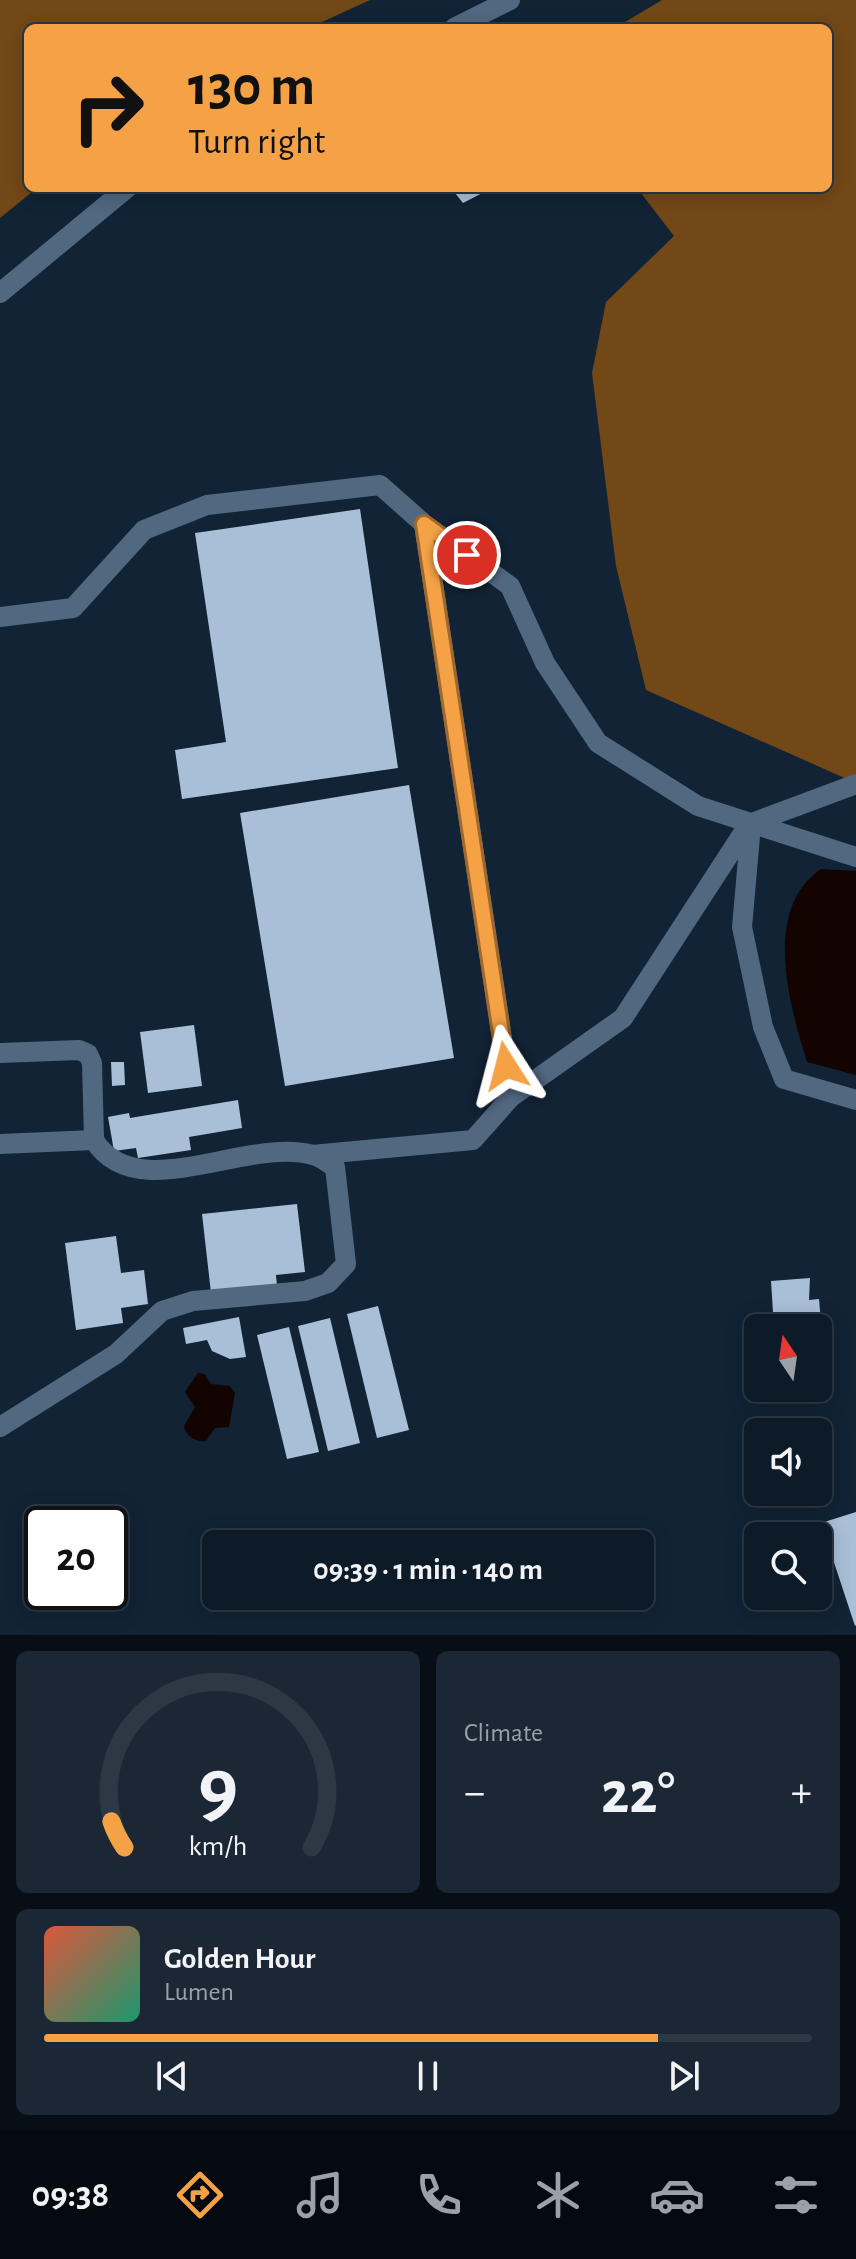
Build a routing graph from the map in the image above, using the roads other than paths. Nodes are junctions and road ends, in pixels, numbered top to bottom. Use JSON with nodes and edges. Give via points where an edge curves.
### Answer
{"nodes":[{"id":1,"x":510,"y":0,"type":"edge"},
{"id":2,"x":462,"y":24,"type":"edge"},
{"id":3,"x":122,"y":192,"type":"edge"},
{"id":4,"x":0,"y":293,"type":"edge"},
{"id":5,"x":424,"y":524,"type":"junction"},
{"id":6,"x":0,"y":617,"type":"edge"},
{"id":7,"x":856,"y":784,"type":"edge"},
{"id":8,"x":750,"y":824,"type":"junction"},
{"id":9,"x":856,"y":857,"type":"edge"},
{"id":10,"x":0,"y":1053,"type":"edge"},
{"id":11,"x":511,"y":1097,"type":"junction"},
{"id":12,"x":856,"y":1100,"type":"edge"},
{"id":13,"x":94,"y":1140,"type":"junction"},
{"id":14,"x":0,"y":1144,"type":"edge"},
{"id":15,"x":312,"y":1155,"type":"junction"},
{"id":16,"x":0,"y":1427,"type":"edge"}],
"edges":[{"from":1,"to":2,"type":"street"},
{"from":3,"to":4,"type":"street"},
{"from":5,"to":6,"type":"street","via":[[380,485],[207,505],[144,530],[73,608]]},
{"from":5,"to":8,"type":"street","via":[[510,586],[545,663],[598,743],[698,806]]},
{"from":5,"to":11,"type":"street"},
{"from":7,"to":8,"type":"street"},
{"from":8,"to":9,"type":"street"},
{"from":8,"to":11,"type":"street","via":[[623,1018]]},
{"from":8,"to":12,"type":"street","via":[[742,927],[763,1027],[784,1079]]},
{"from":10,"to":13,"type":"street","via":[[88,1054]]},
{"from":11,"to":15,"type":"street","via":[[473,1140]]},
{"from":13,"to":14,"type":"street"},
{"from":13,"to":15,"type":"street","via":[[104,1156],[142,1172],[268,1154]]},
{"from":15,"to":16,"type":"street","via":[[335,1167],[346,1264],[328,1283],[305,1291],[193,1301],[162,1311],[116,1354]]}]}
